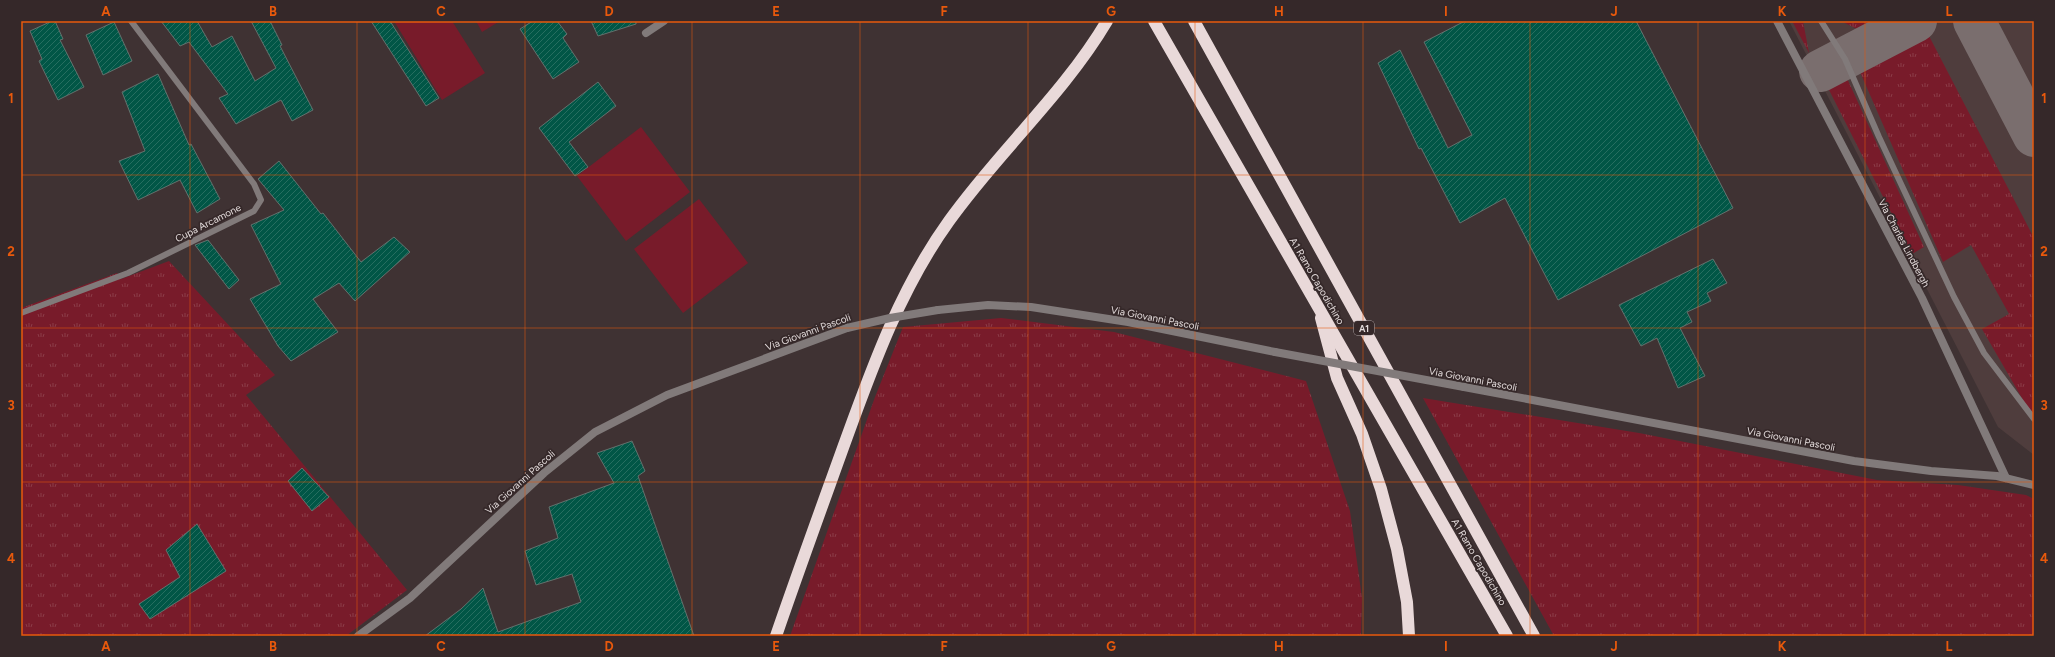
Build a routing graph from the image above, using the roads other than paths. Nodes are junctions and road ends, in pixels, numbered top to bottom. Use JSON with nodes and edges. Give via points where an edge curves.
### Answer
{"nodes":[{"id":1,"x":131,"y":21,"type":"edge"},
{"id":2,"x":664,"y":21,"type":"edge"},
{"id":3,"x":1107,"y":21,"type":"edge"},
{"id":4,"x":1194,"y":21,"type":"edge"},
{"id":5,"x":1777,"y":21,"type":"edge"},
{"id":6,"x":1821,"y":21,"type":"edge"},
{"id":7,"x":1156,"y":24,"type":"edge"},
{"id":8,"x":646,"y":33,"type":"dead end"},
{"id":9,"x":1317,"y":304,"type":"junction"},
{"id":10,"x":21,"y":312,"type":"edge"},
{"id":11,"x":2034,"y":419,"type":"edge"},
{"id":12,"x":2006,"y":478,"type":"junction"},
{"id":13,"x":2034,"y":485,"type":"edge"},
{"id":14,"x":368,"y":633,"type":"edge"},
{"id":15,"x":358,"y":636,"type":"edge"},
{"id":16,"x":776,"y":636,"type":"edge"},
{"id":17,"x":1410,"y":636,"type":"edge"},
{"id":18,"x":1507,"y":636,"type":"edge"},
{"id":19,"x":1534,"y":636,"type":"edge"}],
"edges":[{"from":1,"to":10,"type":"lane","name":"Cupa Arcamone","via":[[254,184],[261,200],[254,211],[166,256],[128,273]]},
{"from":2,"to":8,"type":"street"},
{"from":3,"to":16,"type":"highway","via":[[1091,48],[1054,95],[949,221],[915,276],[872,369]]},
{"from":4,"to":19,"type":"highway","name":"A1 Ramo Capodichino","number":"A1"},
{"from":5,"to":12,"type":"street","name":"Via Charles Lindbergh","via":[[1922,298]]},
{"from":6,"to":11,"type":"lane","via":[[1845,59],[1954,297],[1984,353]]},
{"from":7,"to":9,"type":"highway","name":"A1 Ramo Capodichino"},
{"from":9,"to":17,"type":"highway","via":[[1337,378],[1362,434],[1381,489],[1397,549],[1407,602]]},
{"from":9,"to":18,"type":"highway","name":"A1 Ramo Capodichino"},
{"from":12,"to":13,"type":"street","name":"Via Giovanni Pascoli"},
{"from":12,"to":14,"type":"street","name":"Via Giovanni Pascoli","bridge":true,"via":[[1854,461],[1128,322],[1031,307],[988,305],[938,310],[847,328],[667,395],[595,432],[544,473],[410,598]]},
{"from":14,"to":15,"type":"street","name":"Via Giovanni Pascoli"}]}
